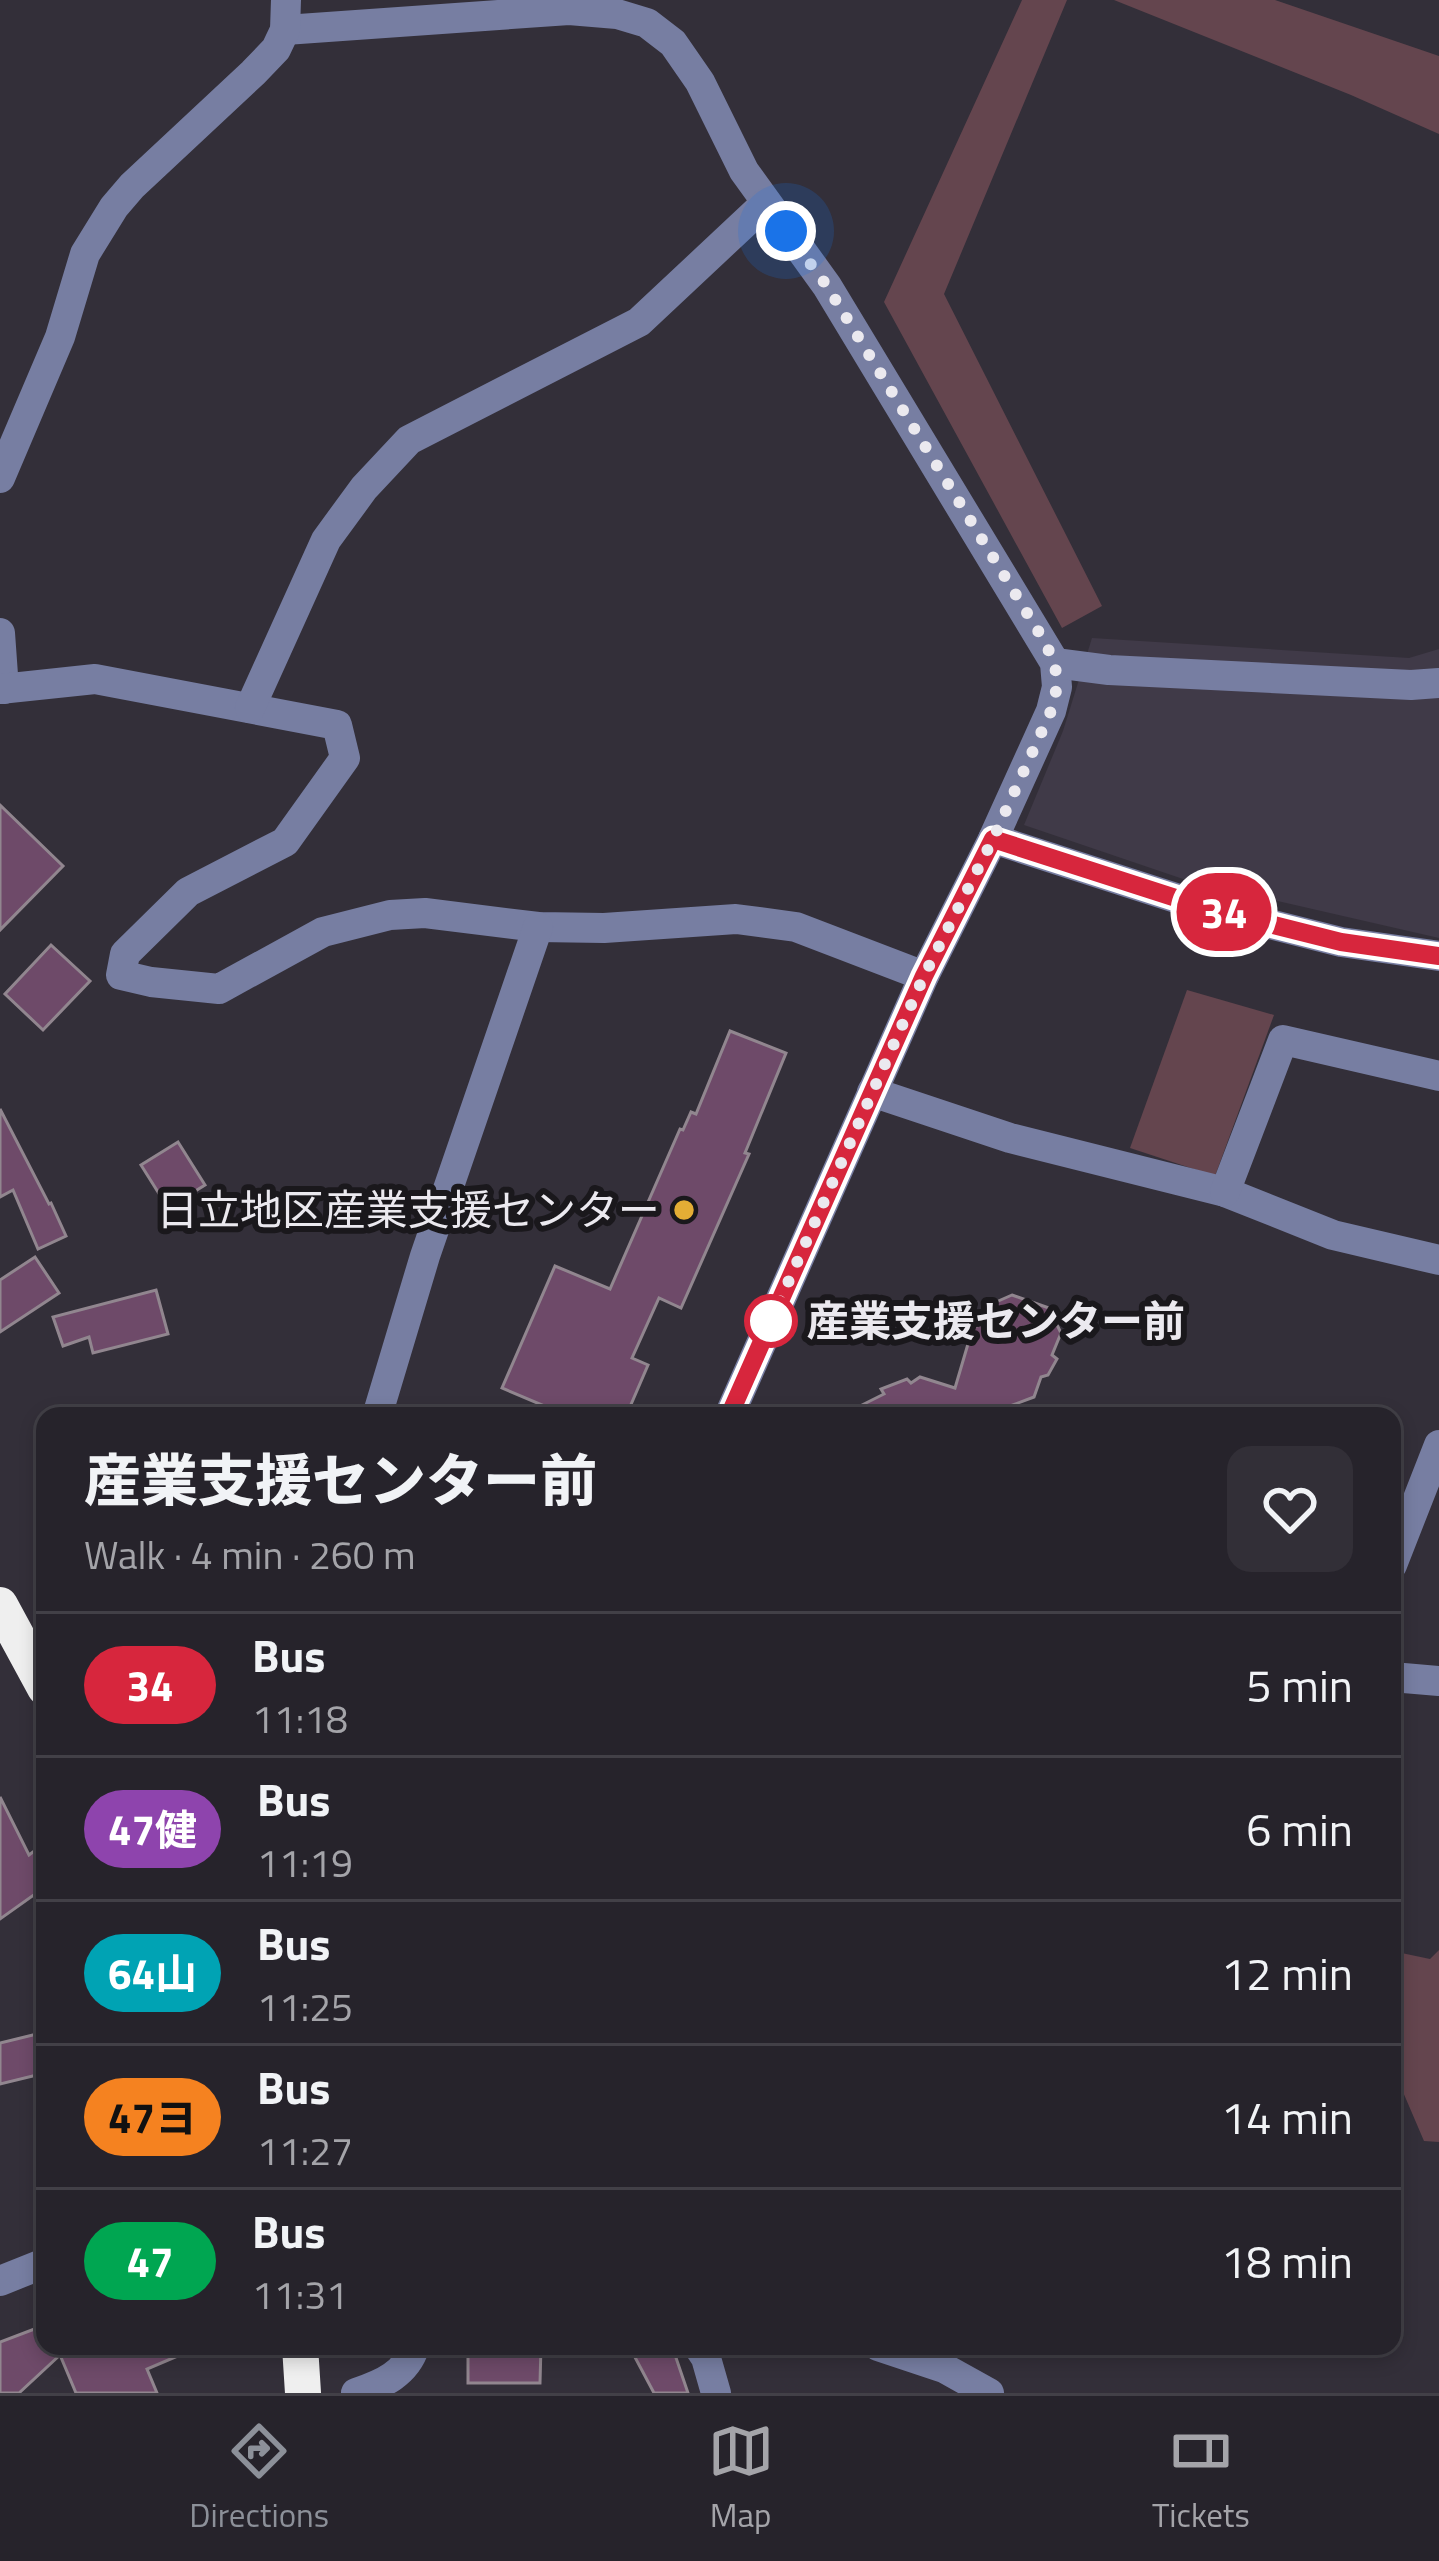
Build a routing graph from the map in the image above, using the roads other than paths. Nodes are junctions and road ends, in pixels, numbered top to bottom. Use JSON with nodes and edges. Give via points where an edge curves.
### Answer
{"nodes":[{"id":1,"x":285,"y":15,"type":"edge"},
{"id":2,"x":766,"y":203,"type":"junction"},
{"id":3,"x":0,"y":478,"type":"edge"},
{"id":4,"x":0,"y":633,"type":"edge"},
{"id":5,"x":1049,"y":651,"type":"junction"},
{"id":6,"x":1439,"y":682,"type":"edge"},
{"id":7,"x":2,"y":689,"type":"edge"},
{"id":8,"x":250,"y":709,"type":"junction"},
{"id":9,"x":993,"y":839,"type":"junction"},
{"id":10,"x":538,"y":927,"type":"junction"},
{"id":11,"x":1439,"y":956,"type":"edge"},
{"id":12,"x":924,"y":976,"type":"junction"},
{"id":13,"x":1439,"y":1076,"type":"edge"},
{"id":14,"x":872,"y":1092,"type":"junction"},
{"id":15,"x":1225,"y":1192,"type":"junction"},
{"id":16,"x":1439,"y":1260,"type":"edge"},
{"id":17,"x":380,"y":1407,"type":"edge"},
{"id":18,"x":733,"y":1407,"type":"edge"},
{"id":19,"x":1439,"y":1444,"type":"edge"},
{"id":20,"x":1401,"y":1542,"type":"edge"},
{"id":21,"x":0,"y":1605,"type":"edge"},
{"id":22,"x":36,"y":1671,"type":"edge"},
{"id":23,"x":1401,"y":1678,"type":"edge"},
{"id":24,"x":1439,"y":1681,"type":"edge"},
{"id":25,"x":36,"y":2267,"type":"edge"},
{"id":26,"x":0,"y":2281,"type":"edge"},
{"id":27,"x":301,"y":2355,"type":"edge"},
{"id":28,"x":412,"y":2355,"type":"edge"},
{"id":29,"x":704,"y":2355,"type":"edge"},
{"id":30,"x":905,"y":2355,"type":"edge"},
{"id":31,"x":303,"y":2393,"type":"edge"},
{"id":32,"x":356,"y":2393,"type":"edge"},
{"id":33,"x":716,"y":2393,"type":"edge"},
{"id":34,"x":989,"y":2393,"type":"edge"}],
"edges":[{"from":1,"to":2,"type":"street","via":[[569,10],[647,23],[700,82]]},
{"from":1,"to":3,"type":"street","via":[[276,49],[254,74],[114,206],[85,254],[60,337]]},
{"from":2,"to":5,"type":"street","via":[[827,286]]},
{"from":2,"to":8,"type":"street","via":[[639,322],[409,440],[326,540]]},
{"from":4,"to":7,"type":"street"},
{"from":5,"to":6,"type":"street","via":[[1109,670]]},
{"from":5,"to":9,"type":"street","via":[[1057,687],[1051,711]]},
{"from":7,"to":8,"type":"street","via":[[95,679]]},
{"from":8,"to":10,"type":"street","via":[[337,725],[345,758],[285,842],[188,892],[125,954],[121,975],[219,989],[322,932],[390,915]]},
{"from":9,"to":11,"type":"street","via":[[1210,909]]},
{"from":9,"to":12,"type":"street"},
{"from":10,"to":12,"type":"street","via":[[736,919],[796,927]]},
{"from":10,"to":17,"type":"street"},
{"from":12,"to":14,"type":"street"},
{"from":13,"to":15,"type":"street","via":[[1283,1040]]},
{"from":14,"to":15,"type":"street","via":[[1010,1138]]},
{"from":14,"to":18,"type":"street"},
{"from":15,"to":16,"type":"street","via":[[1333,1234]]},
{"from":19,"to":20,"type":"street"},
{"from":21,"to":22,"type":"highway"},
{"from":23,"to":24,"type":"street"},
{"from":25,"to":26,"type":"street"},
{"from":27,"to":31,"type":"highway"},
{"from":28,"to":32,"type":"street","via":[[396,2375]]},
{"from":29,"to":33,"type":"street"},
{"from":30,"to":34,"type":"street"}]}
